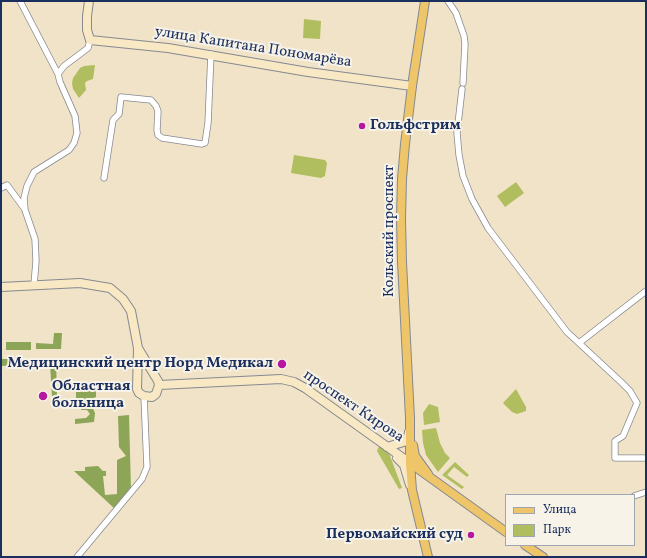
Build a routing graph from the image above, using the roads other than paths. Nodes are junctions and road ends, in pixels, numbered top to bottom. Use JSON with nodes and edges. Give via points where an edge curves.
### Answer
{"nodes":[{"id":1,"x":20,"y":1,"type":"edge"},
{"id":2,"x":89,"y":1,"type":"edge"},
{"id":3,"x":425,"y":1,"type":"edge"},
{"id":4,"x":448,"y":1,"type":"edge"},
{"id":5,"x":90,"y":40,"type":"junction"},
{"id":6,"x":211,"y":54,"type":"junction"},
{"id":7,"x":58,"y":70,"type":"junction"},
{"id":8,"x":412,"y":86,"type":"junction"},
{"id":9,"x":104,"y":178,"type":"dead end"},
{"id":10,"x":1,"y":188,"type":"edge"},
{"id":11,"x":25,"y":210,"type":"junction"},
{"id":12,"x":34,"y":285,"type":"junction"},
{"id":13,"x":1,"y":288,"type":"edge"},
{"id":14,"x":646,"y":291,"type":"edge"},
{"id":15,"x":579,"y":343,"type":"junction"},
{"id":16,"x":138,"y":348,"type":"junction"},
{"id":17,"x":155,"y":377,"type":"junction"},
{"id":18,"x":137,"y":385,"type":"junction"},
{"id":19,"x":160,"y":385,"type":"junction"},
{"id":20,"x":144,"y":396,"type":"junction"},
{"id":21,"x":410,"y":428,"type":"junction"},
{"id":22,"x":388,"y":447,"type":"junction"},
{"id":23,"x":646,"y":458,"type":"edge"},
{"id":24,"x":410,"y":463,"type":"junction"},
{"id":25,"x":431,"y":480,"type":"junction"},
{"id":26,"x":412,"y":490,"type":"junction"},
{"id":27,"x":646,"y":492,"type":"edge"},
{"id":28,"x":635,"y":496,"type":"edge"},
{"id":29,"x":505,"y":531,"type":"edge"},
{"id":30,"x":526,"y":546,"type":"edge"},
{"id":31,"x":77,"y":557,"type":"edge"},
{"id":32,"x":428,"y":557,"type":"edge"},
{"id":33,"x":543,"y":557,"type":"edge"}],
"edges":[{"from":1,"to":7,"type":"street"},
{"from":2,"to":5,"type":"street","via":[[87,30]]},
{"from":3,"to":8,"type":"main road","name":"Кольский проспект"},
{"from":4,"to":15,"type":"street","via":[[456,13],[465,44],[457,132],[463,176],[488,228],[567,332]]},
{"from":5,"to":6,"type":"street","name":"улица Капитана Пономарёва"},
{"from":5,"to":7,"type":"street","via":[[88,48]]},
{"from":6,"to":8,"type":"street","name":"улица Капитана Пономарёва","via":[[308,72]]},
{"from":6,"to":9,"type":"street","via":[[205,143],[162,138],[157,130],[158,111],[150,100],[121,97],[119,114],[113,120]]},
{"from":7,"to":11,"type":"street","via":[[60,82],[75,116],[76,139],[69,150],[34,172],[25,192]]},
{"from":8,"to":21,"type":"main road","name":"Кольский проспект","via":[[404,144],[401,212]]},
{"from":10,"to":11,"type":"street","via":[[7,185]]},
{"from":11,"to":12,"type":"street","via":[[35,239]]},
{"from":12,"to":13,"type":"street"},
{"from":12,"to":16,"type":"street","via":[[80,283],[110,288],[123,299],[131,311]]},
{"from":14,"to":15,"type":"street"},
{"from":15,"to":23,"type":"street","via":[[621,382],[637,403],[623,436],[615,441],[616,458]]},
{"from":16,"to":17,"type":"street"},
{"from":16,"to":18,"type":"street"},
{"from":17,"to":18,"type":"street","via":[[142,376]]},
{"from":17,"to":19,"type":"street"},
{"from":18,"to":20,"type":"street","via":[[139,393]]},
{"from":19,"to":20,"type":"street","via":[[152,397]]},
{"from":19,"to":22,"type":"street","name":"проспект Кирова","via":[[288,380],[305,388]]},
{"from":20,"to":31,"type":"street","via":[[147,467],[142,479]]},
{"from":21,"to":22,"type":"street","via":[[407,441]]},
{"from":21,"to":24,"type":"main road","name":"Кольский проспект"},
{"from":21,"to":25,"type":"main road","via":[[415,456]]},
{"from":22,"to":24,"type":"street","name":"проспект Кирова"},
{"from":22,"to":26,"type":"street","via":[[404,465]]},
{"from":24,"to":25,"type":"main road","name":"проспект Кирова"},
{"from":24,"to":26,"type":"main road","name":"Кольский проспект"},
{"from":25,"to":29,"type":"main road","name":"проспект Кирова"},
{"from":26,"to":32,"type":"main road","name":"Кольский проспект"},
{"from":27,"to":28,"type":"street"},
{"from":30,"to":33,"type":"main road"}]}
